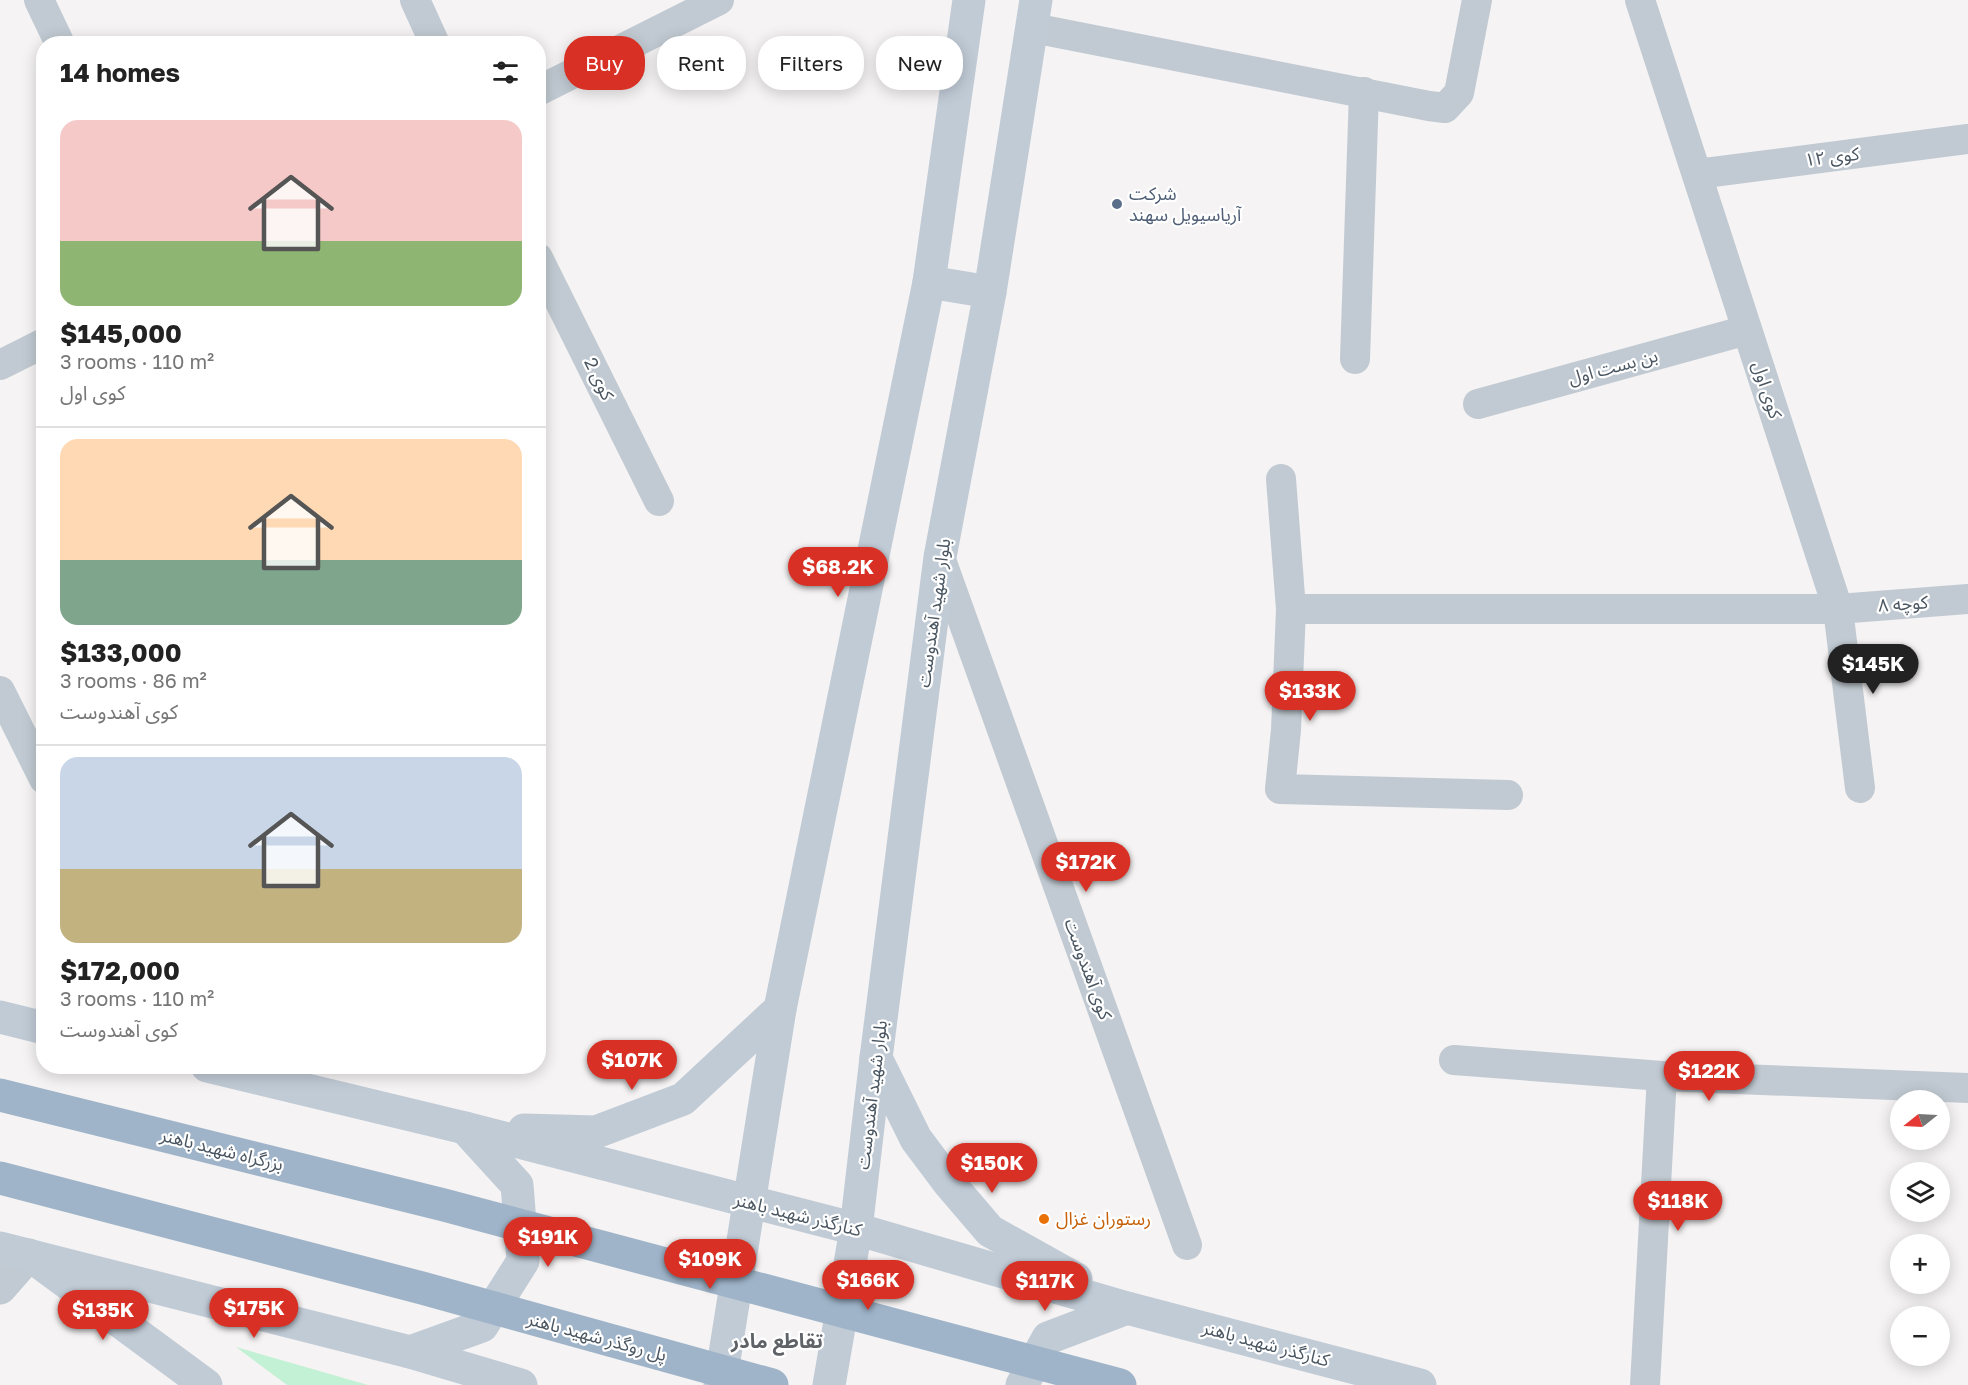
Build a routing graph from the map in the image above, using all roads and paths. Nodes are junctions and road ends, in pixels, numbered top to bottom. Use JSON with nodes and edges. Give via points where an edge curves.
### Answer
{"nodes":[{"id":1,"x":39,"y":0,"type":"edge"},
{"id":2,"x":415,"y":0,"type":"edge"},
{"id":3,"x":719,"y":0,"type":"edge"},
{"id":4,"x":969,"y":0,"type":"edge"},
{"id":5,"x":1477,"y":0,"type":"edge"},
{"id":6,"x":1640,"y":0,"type":"edge"},
{"id":7,"x":1034,"y":14,"type":"edge"},
{"id":8,"x":56,"y":36,"type":"edge"},
{"id":9,"x":431,"y":36,"type":"edge"},
{"id":10,"x":546,"y":87,"type":"edge"},
{"id":11,"x":1364,"y":92,"type":"junction"},
{"id":12,"x":1968,"y":139,"type":"edge"},
{"id":13,"x":1697,"y":174,"type":"junction"},
{"id":14,"x":546,"y":274,"type":"edge"},
{"id":15,"x":929,"y":282,"type":"junction"},
{"id":16,"x":990,"y":292,"type":"junction"},
{"id":17,"x":1747,"y":330,"type":"junction"},
{"id":18,"x":36,"y":347,"type":"edge"},
{"id":19,"x":1355,"y":359,"type":"dead end"},
{"id":20,"x":0,"y":365,"type":"edge"},
{"id":21,"x":1478,"y":404,"type":"dead end"},
{"id":22,"x":1281,"y":479,"type":"dead end"},
{"id":23,"x":659,"y":501,"type":"dead end"},
{"id":24,"x":940,"y":557,"type":"junction"},
{"id":25,"x":1968,"y":599,"type":"edge"},
{"id":26,"x":1291,"y":609,"type":"junction"},
{"id":27,"x":1838,"y":609,"type":"junction"},
{"id":28,"x":0,"y":691,"type":"edge"},
{"id":29,"x":36,"y":763,"type":"edge"},
{"id":30,"x":1860,"y":788,"type":"dead end"},
{"id":31,"x":1508,"y":795,"type":"dead end"},
{"id":32,"x":780,"y":1009,"type":"junction"},
{"id":33,"x":0,"y":1017,"type":"edge"},
{"id":34,"x":36,"y":1026,"type":"edge"},
{"id":35,"x":876,"y":1058,"type":"junction"},
{"id":36,"x":1454,"y":1060,"type":"dead end"},
{"id":37,"x":240,"y":1074,"type":"edge"},
{"id":38,"x":1662,"y":1076,"type":"junction"},
{"id":39,"x":1968,"y":1088,"type":"edge"},
{"id":40,"x":0,"y":1095,"type":"edge"},
{"id":41,"x":465,"y":1128,"type":"junction"},
{"id":42,"x":0,"y":1178,"type":"edge"},
{"id":43,"x":750,"y":1203,"type":"junction"},
{"id":44,"x":856,"y":1229,"type":"junction"},
{"id":45,"x":1187,"y":1245,"type":"dead end"},
{"id":46,"x":14,"y":1252,"type":"edge"},
{"id":47,"x":0,"y":1288,"type":"edge"},
{"id":48,"x":1127,"y":1308,"type":"junction"},
{"id":49,"x":410,"y":1352,"type":"junction"},
{"id":50,"x":207,"y":1385,"type":"edge"},
{"id":51,"x":521,"y":1385,"type":"edge"},
{"id":52,"x":720,"y":1385,"type":"edge"},
{"id":53,"x":772,"y":1385,"type":"edge"},
{"id":54,"x":829,"y":1385,"type":"edge"},
{"id":55,"x":1022,"y":1385,"type":"edge"},
{"id":56,"x":1120,"y":1385,"type":"edge"},
{"id":57,"x":1420,"y":1385,"type":"edge"},
{"id":58,"x":1645,"y":1385,"type":"edge"}],
"edges":[{"from":1,"to":8,"type":"street"},
{"from":2,"to":9,"type":"street"},
{"from":3,"to":10,"type":"street"},
{"from":4,"to":15,"type":"main road"},
{"from":5,"to":11,"type":"street","via":[[1459,93],[1445,108]]},
{"from":6,"to":13,"type":"street","name":"کوی اول"},
{"from":7,"to":11,"type":"street"},
{"from":7,"to":16,"type":"main road","name":"بلوار شهید آهندوست"},
{"from":11,"to":19,"type":"street"},
{"from":12,"to":13,"type":"street","name":"کوی ۱۲"},
{"from":13,"to":17,"type":"street","name":"کوی اول"},
{"from":14,"to":23,"type":"street","name":"کوی 2"},
{"from":15,"to":16,"type":"main road"},
{"from":15,"to":32,"type":"main road"},
{"from":16,"to":24,"type":"main road","name":"بلوار شهید آهندوست"},
{"from":17,"to":21,"type":"street","name":"بن بست اول"},
{"from":17,"to":27,"type":"street","name":"کوی اول"},
{"from":18,"to":20,"type":"street"},
{"from":22,"to":26,"type":"street"},
{"from":24,"to":35,"type":"main road","name":"بلوار شهید آهندوست"},
{"from":24,"to":45,"type":"street","name":"کوی آهندوست"},
{"from":25,"to":27,"type":"street","name":"کوچه ۸"},
{"from":26,"to":27,"type":"street","name":"کوچه ۸"},
{"from":26,"to":31,"type":"street","via":[[1280,789]]},
{"from":27,"to":30,"type":"street","name":"کوی اول"},
{"from":28,"to":29,"type":"street"},
{"from":32,"to":41,"type":"main road","via":[[683,1099],[596,1132]]},
{"from":32,"to":43,"type":"main road"},
{"from":33,"to":34,"type":"main road"},
{"from":35,"to":44,"type":"main road","name":"بلوار شهید آهندوست"},
{"from":35,"to":48,"type":"main road","via":[[916,1139],[990,1231]]},
{"from":36,"to":38,"type":"street"},
{"from":37,"to":41,"type":"main road","name":"کنارگذر شهید باهنر"},
{"from":38,"to":39,"type":"street"},
{"from":38,"to":58,"type":"street"},
{"from":40,"to":56,"type":"highway","name":"بزرگراه شهید باهنر","via":[[444,1205]]},
{"from":41,"to":43,"type":"main road","name":"کنارگذر شهید باهنر"},
{"from":41,"to":49,"type":"main road","via":[[517,1185],[523,1261],[482,1326]]},
{"from":42,"to":53,"type":"highway","name":"پل روگذر شهید باهنر","via":[[422,1288]]},
{"from":43,"to":44,"type":"main road","name":"کنارگذر شهید باهنر"},
{"from":43,"to":52,"type":"main road"},
{"from":44,"to":48,"type":"main road","name":"کنارگذر شهید باهنر"},
{"from":44,"to":54,"type":"main road","name":"بلوار شهید آهندوست"},
{"from":46,"to":47,"type":"street"},
{"from":46,"to":49,"type":"main road"},
{"from":46,"to":50,"type":"main road"},
{"from":48,"to":55,"type":"main road","via":[[1048,1338]]},
{"from":48,"to":57,"type":"main road","name":"کنارگذر شهید باهنر"},
{"from":49,"to":51,"type":"main road"}]}
